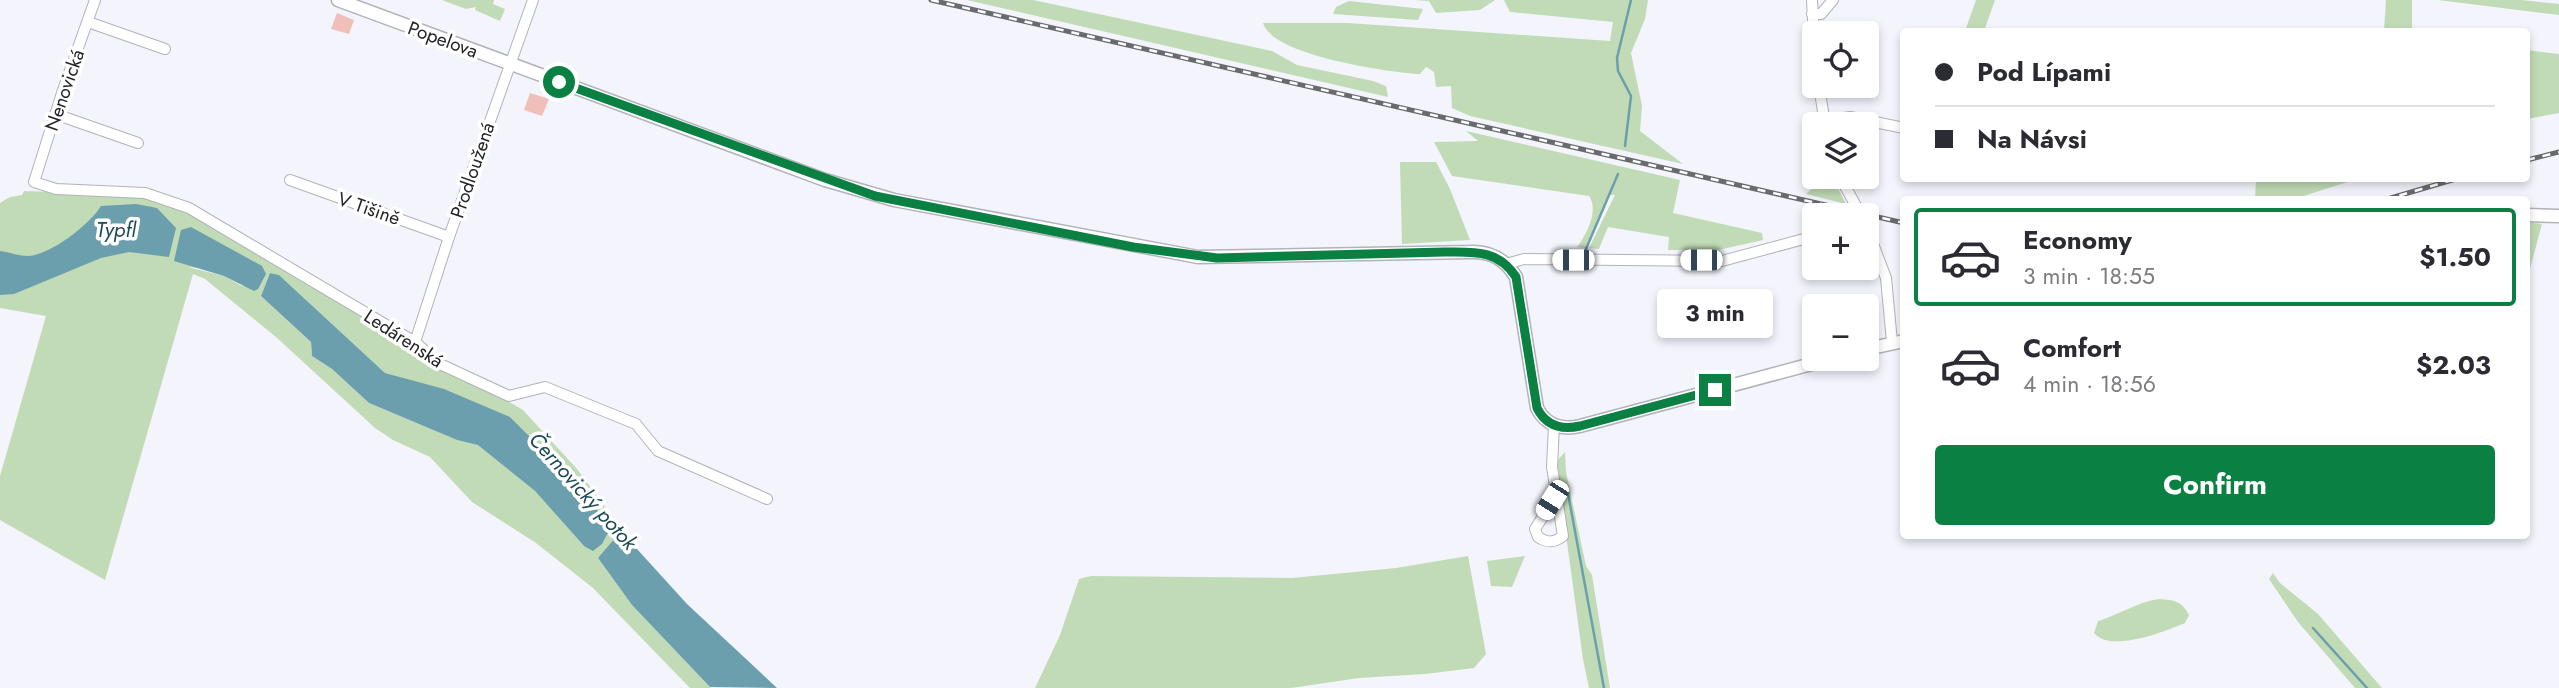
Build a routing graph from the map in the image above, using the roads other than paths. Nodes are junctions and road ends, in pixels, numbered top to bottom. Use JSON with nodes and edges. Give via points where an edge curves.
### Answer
{"nodes":[{"id":1,"x":95,"y":0,"type":"edge"},
{"id":2,"x":338,"y":0,"type":"edge"},
{"id":3,"x":533,"y":0,"type":"edge"},
{"id":4,"x":1812,"y":0,"type":"edge"},
{"id":5,"x":1833,"y":0,"type":"edge"},
{"id":6,"x":1812,"y":14,"type":"junction"},
{"id":7,"x":1812,"y":21,"type":"edge"},
{"id":8,"x":88,"y":22,"type":"junction"},
{"id":9,"x":165,"y":49,"type":"dead end"},
{"id":10,"x":509,"y":63,"type":"junction"},
{"id":11,"x":55,"y":114,"type":"junction"},
{"id":12,"x":1879,"y":123,"type":"edge"},
{"id":13,"x":1900,"y":127,"type":"edge"},
{"id":14,"x":138,"y":143,"type":"dead end"},
{"id":15,"x":290,"y":180,"type":"dead end"},
{"id":16,"x":34,"y":181,"type":"joint"},
{"id":17,"x":2530,"y":215,"type":"edge"},
{"id":18,"x":2559,"y":216,"type":"edge"},
{"id":19,"x":449,"y":237,"type":"junction"},
{"id":20,"x":1802,"y":239,"type":"edge"},
{"id":21,"x":1879,"y":260,"type":"edge"},
{"id":22,"x":1506,"y":264,"type":"junction"},
{"id":23,"x":415,"y":342,"type":"junction"},
{"id":24,"x":1898,"y":342,"type":"edge"},
{"id":25,"x":1879,"y":346,"type":"edge"},
{"id":26,"x":1802,"y":367,"type":"edge"},
{"id":27,"x":1554,"y":425,"type":"junction"},
{"id":28,"x":1556,"y":496,"type":"dead end"},
{"id":29,"x":767,"y":499,"type":"dead end"}],
"edges":[{"from":1,"to":8,"type":"street","name":"Nenovická"},
{"from":2,"to":10,"type":"street","name":"Popelova"},
{"from":3,"to":10,"type":"street","name":"Prodloužená"},
{"from":4,"to":6,"type":"street"},
{"from":5,"to":6,"type":"street","via":[[1821,14]]},
{"from":6,"to":7,"type":"street"},
{"from":8,"to":9,"type":"street"},
{"from":8,"to":11,"type":"street","name":"Nenovická"},
{"from":10,"to":19,"type":"street","name":"Prodloužená"},
{"from":10,"to":22,"type":"street","name":"Popelova","via":[[825,180],[894,200],[1198,257],[1479,251]]},
{"from":11,"to":14,"type":"street"},
{"from":11,"to":16,"type":"street","name":"Nenovická"},
{"from":12,"to":13,"type":"street"},
{"from":15,"to":19,"type":"street","name":"V Tišině"},
{"from":16,"to":23,"type":"street","name":"Ledárenská","via":[[56,189],[145,193],[189,208]]},
{"from":17,"to":18,"type":"street"},
{"from":19,"to":23,"type":"street","name":"Prodloužená"},
{"from":20,"to":22,"type":"street","via":[[1722,261],[1524,259]]},
{"from":21,"to":24,"type":"street"},
{"from":22,"to":27,"type":"street","via":[[1519,286],[1537,408]]},
{"from":23,"to":29,"type":"street","name":"Ledárenská","via":[[440,364],[509,396],[545,387],[636,424],[658,451]]},
{"from":24,"to":25,"type":"street"},
{"from":26,"to":27,"type":"street","via":[[1580,426]]},
{"from":27,"to":28,"type":"street","via":[[1551,446]]}]}
